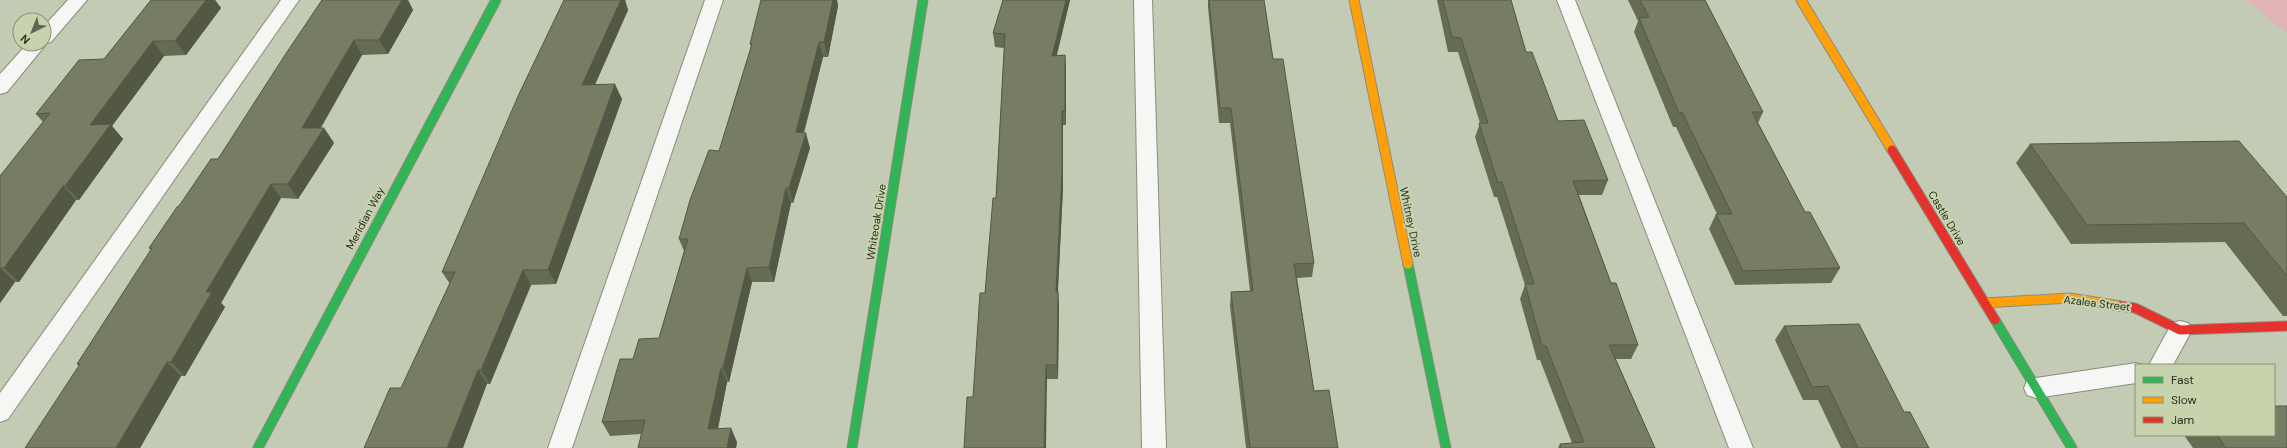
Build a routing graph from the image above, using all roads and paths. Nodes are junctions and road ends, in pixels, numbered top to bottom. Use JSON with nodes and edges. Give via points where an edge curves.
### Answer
{"nodes":[{"id":1,"x":78,"y":0,"type":"edge"},
{"id":2,"x":290,"y":0,"type":"edge"},
{"id":3,"x":496,"y":0,"type":"edge"},
{"id":4,"x":714,"y":0,"type":"edge"},
{"id":5,"x":923,"y":0,"type":"edge"},
{"id":6,"x":1143,"y":0,"type":"edge"},
{"id":7,"x":1354,"y":0,"type":"edge"},
{"id":8,"x":1566,"y":0,"type":"edge"},
{"id":9,"x":1801,"y":0,"type":"edge"},
{"id":10,"x":52,"y":29,"type":"edge"},
{"id":11,"x":31,"y":52,"type":"edge"},
{"id":12,"x":0,"y":87,"type":"edge"},
{"id":13,"x":1984,"y":303,"type":"junction"},
{"id":14,"x":2287,"y":326,"type":"edge"},
{"id":15,"x":2180,"y":330,"type":"junction"},
{"id":16,"x":2162,"y":364,"type":"edge"},
{"id":17,"x":2135,"y":373,"type":"edge"},
{"id":18,"x":2036,"y":388,"type":"junction"},
{"id":19,"x":0,"y":412,"type":"edge"},
{"id":20,"x":258,"y":448,"type":"edge"},
{"id":21,"x":560,"y":448,"type":"edge"},
{"id":22,"x":852,"y":448,"type":"edge"},
{"id":23,"x":1154,"y":448,"type":"edge"},
{"id":24,"x":1446,"y":448,"type":"edge"},
{"id":25,"x":1741,"y":448,"type":"edge"},
{"id":26,"x":2072,"y":448,"type":"edge"}],
"edges":[{"from":1,"to":10,"type":"street"},
{"from":2,"to":19,"type":"lane"},
{"from":3,"to":20,"type":"street","name":"Meridian Way"},
{"from":4,"to":21,"type":"lane"},
{"from":5,"to":22,"type":"street","name":"Whiteoak Drive"},
{"from":6,"to":23,"type":"lane"},
{"from":7,"to":24,"type":"street","name":"Whitney Drive"},
{"from":8,"to":25,"type":"lane"},
{"from":9,"to":13,"type":"street","name":"Castle Drive"},
{"from":11,"to":12,"type":"street"},
{"from":13,"to":15,"type":"street","name":"Azalea Street","via":[[2070,298],[2135,308]]},
{"from":13,"to":18,"type":"street","name":"Castle Drive"},
{"from":14,"to":15,"type":"street","name":"Azalea Street"},
{"from":15,"to":16,"type":"street"},
{"from":17,"to":18,"type":"street"},
{"from":18,"to":26,"type":"street","name":"Castle Drive"}]}
